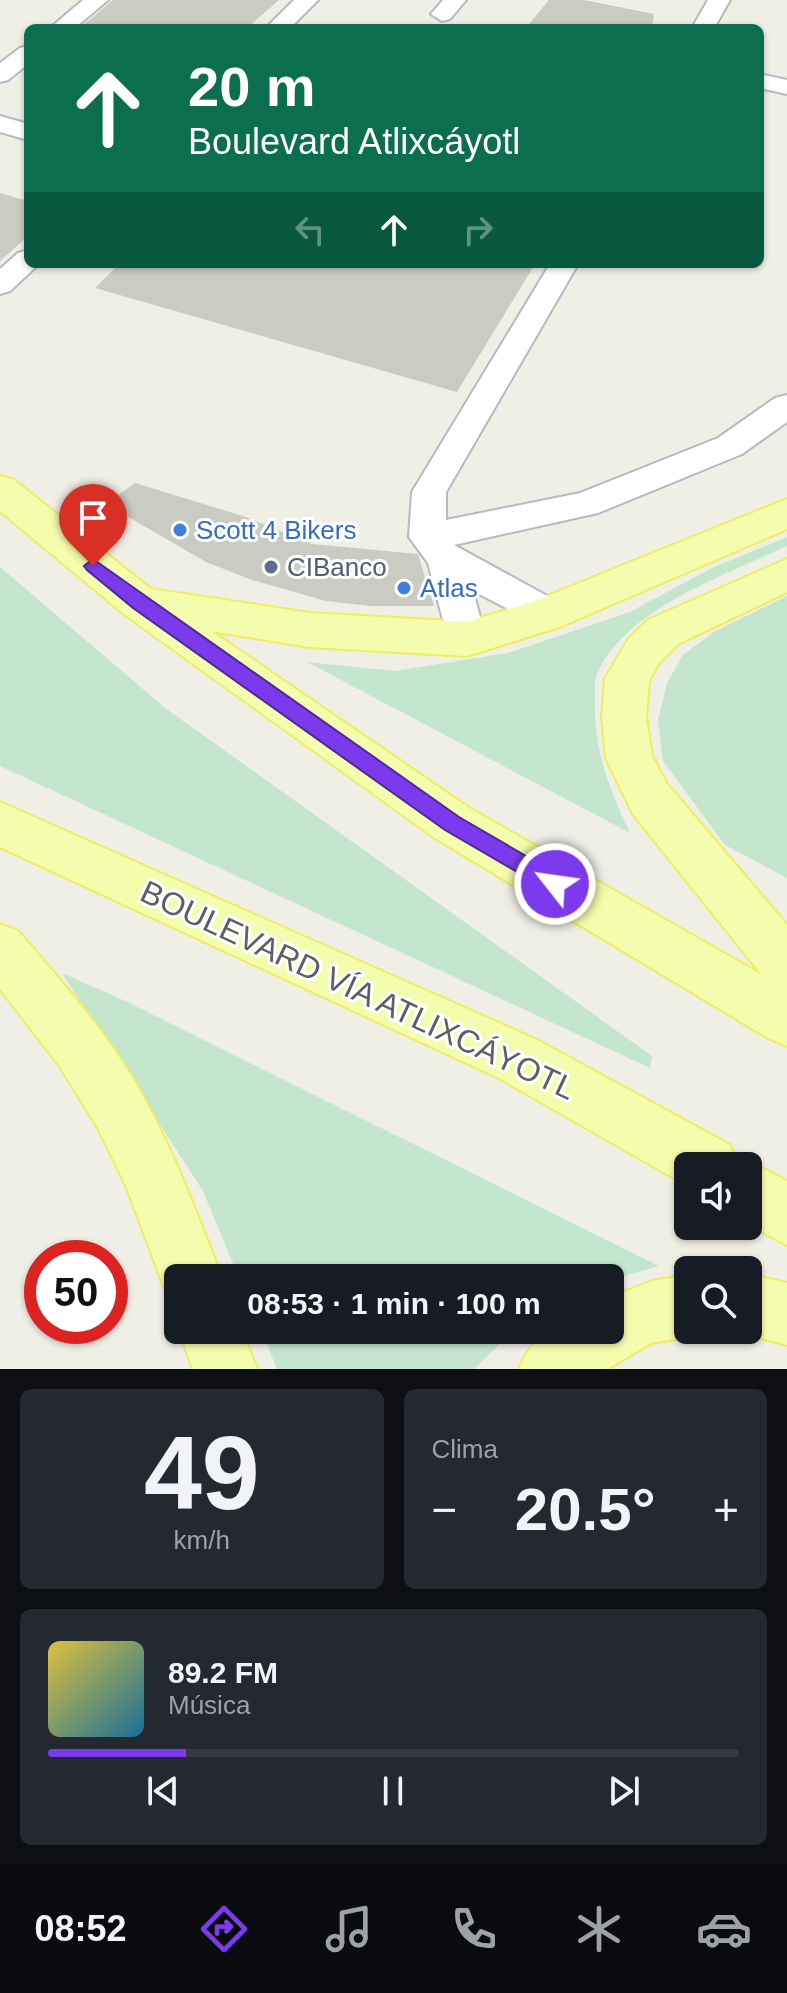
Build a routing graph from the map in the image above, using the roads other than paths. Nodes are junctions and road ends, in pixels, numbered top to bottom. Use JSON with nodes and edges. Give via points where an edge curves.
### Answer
{"nodes":[{"id":1,"x":97,"y":0,"type":"edge"},
{"id":2,"x":307,"y":0,"type":"edge"},
{"id":3,"x":719,"y":0,"type":"edge"},
{"id":4,"x":66,"y":24,"type":"edge"},
{"id":5,"x":281,"y":24,"type":"edge"},
{"id":6,"x":705,"y":24,"type":"edge"},
{"id":7,"x":24,"y":56,"type":"edge"},
{"id":8,"x":0,"y":75,"type":"edge"},
{"id":9,"x":764,"y":82,"type":"edge"},
{"id":10,"x":787,"y":87,"type":"edge"},
{"id":11,"x":0,"y":124,"type":"edge"},
{"id":12,"x":24,"y":131,"type":"edge"},
{"id":13,"x":24,"y":263,"type":"edge"},
{"id":14,"x":562,"y":268,"type":"edge"},
{"id":15,"x":0,"y":285,"type":"edge"},
{"id":16,"x":787,"y":406,"type":"edge"},
{"id":17,"x":0,"y":490,"type":"edge"},
{"id":18,"x":787,"y":513,"type":"edge"},
{"id":19,"x":436,"y":548,"type":"junction"},
{"id":20,"x":787,"y":574,"type":"edge"},
{"id":21,"x":139,"y":603,"type":"junction"},
{"id":22,"x":547,"y":614,"type":"junction"},
{"id":23,"x":467,"y":639,"type":"junction"},
{"id":24,"x":0,"y":824,"type":"edge"},
{"id":25,"x":0,"y":949,"type":"edge"},
{"id":26,"x":787,"y":965,"type":"edge"},
{"id":27,"x":787,"y":1019,"type":"edge"},
{"id":28,"x":687,"y":1152,"type":"edge"},
{"id":29,"x":762,"y":1199,"type":"edge"},
{"id":30,"x":787,"y":1215,"type":"edge"},
{"id":31,"x":186,"y":1264,"type":"edge"},
{"id":32,"x":674,"y":1306,"type":"edge"},
{"id":33,"x":762,"y":1308,"type":"edge"},
{"id":34,"x":787,"y":1314,"type":"edge"},
{"id":35,"x":215,"y":1344,"type":"edge"},
{"id":36,"x":225,"y":1369,"type":"edge"},
{"id":37,"x":551,"y":1369,"type":"edge"}],
"edges":[{"from":1,"to":4,"type":"lane"},
{"from":2,"to":5,"type":"lane"},
{"from":3,"to":6,"type":"lane"},
{"from":7,"to":8,"type":"lane"},
{"from":9,"to":10,"type":"lane"},
{"from":11,"to":12,"type":"lane"},
{"from":13,"to":15,"type":"lane"},
{"from":14,"to":19,"type":"lane","via":[[429,492]]},
{"from":16,"to":19,"type":"lane","via":[[730,446],[586,504]]},
{"from":17,"to":21,"type":"main road"},
{"from":18,"to":22,"type":"main road"},
{"from":19,"to":22,"type":"lane"},
{"from":19,"to":23,"type":"lane"},
{"from":20,"to":26,"type":"main road","via":[[663,632],[627,679],[624,717],[629,758],[650,799]]},
{"from":21,"to":23,"type":"main road","via":[[310,630]]},
{"from":21,"to":27,"type":"main road","via":[[452,823]]},
{"from":22,"to":23,"type":"main road"},
{"from":24,"to":28,"type":"main road","name":"BOULEVARD VÍA ATLIXCÁYOTL","via":[[518,1059]]},
{"from":25,"to":31,"type":"main road","via":[[118,1107]]},
{"from":29,"to":30,"type":"main road"},
{"from":32,"to":37,"type":"main road","via":[[608,1333]]},
{"from":33,"to":34,"type":"main road"},
{"from":35,"to":36,"type":"main road"}]}
